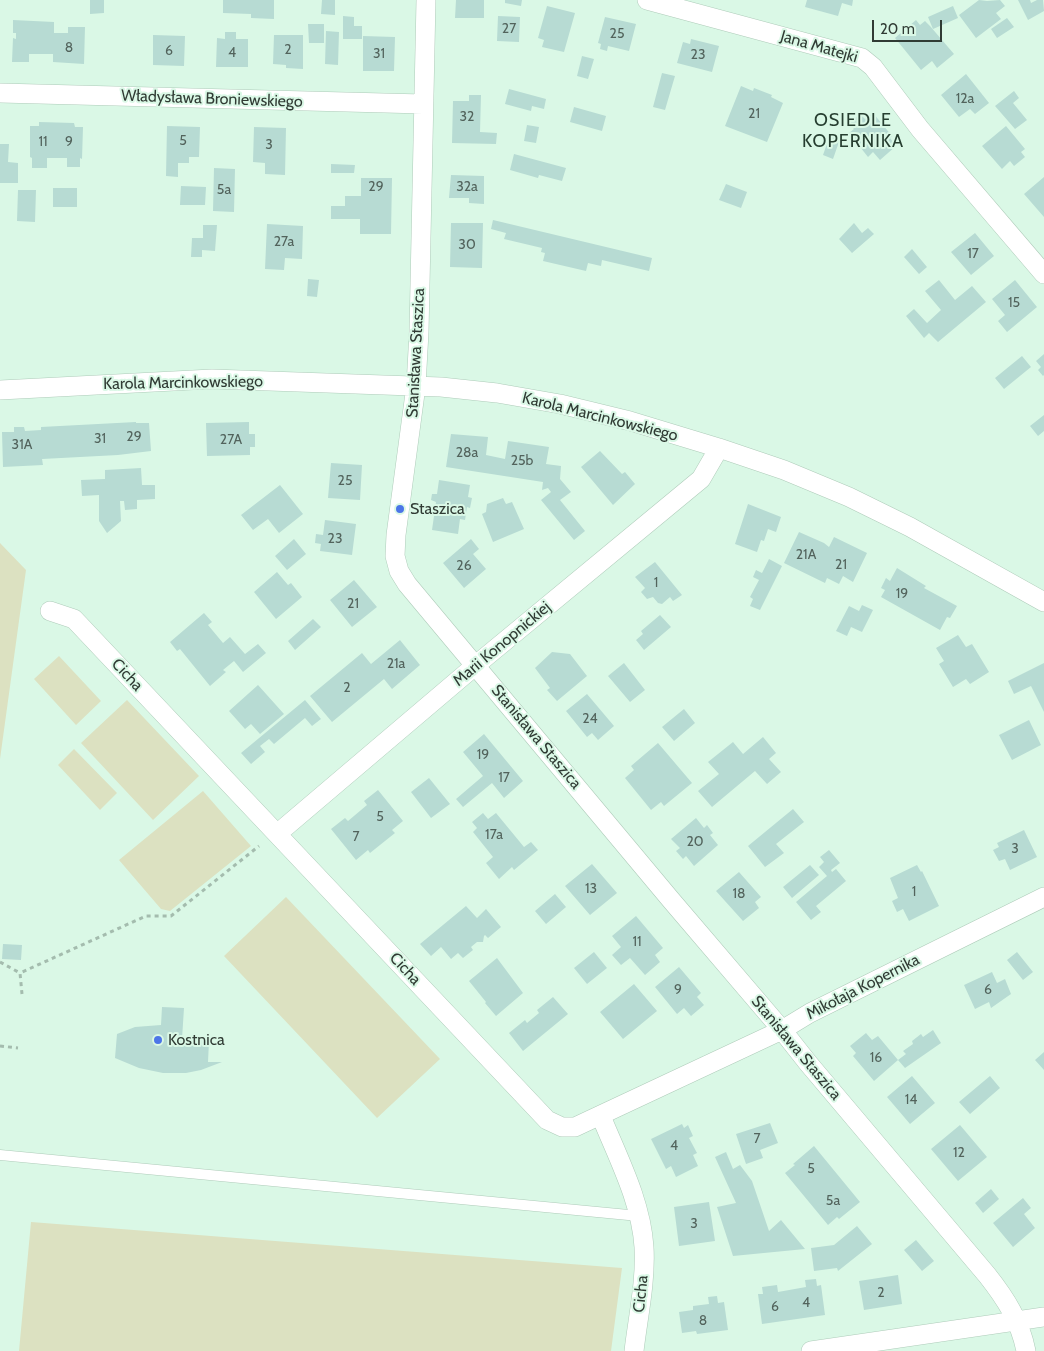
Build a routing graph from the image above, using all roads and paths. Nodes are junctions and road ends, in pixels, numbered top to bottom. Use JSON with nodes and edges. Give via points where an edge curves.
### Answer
{"nodes":[{"id":1,"x":426,"y":0,"type":"edge"},
{"id":2,"x":647,"y":0,"type":"edge"},
{"id":3,"x":0,"y":93,"type":"edge"},
{"id":4,"x":423,"y":104,"type":"junction"},
{"id":5,"x":1044,"y":274,"type":"edge"},
{"id":6,"x":416,"y":386,"type":"junction"},
{"id":7,"x":0,"y":390,"type":"edge"},
{"id":8,"x":719,"y":448,"type":"junction"},
{"id":9,"x":1044,"y":602,"type":"edge"},
{"id":10,"x":50,"y":611,"type":"dead end"},
{"id":11,"x":476,"y":665,"type":"junction"},
{"id":12,"x":277,"y":834,"type":"junction"},
{"id":13,"x":254,"y":839,"type":"dead end"},
{"id":14,"x":1044,"y":897,"type":"edge"},
{"id":15,"x":0,"y":962,"type":"edge"},
{"id":16,"x":20,"y":973,"type":"junction"},
{"id":17,"x":22,"y":994,"type":"dead end"},
{"id":18,"x":782,"y":1030,"type":"junction"},
{"id":19,"x":0,"y":1046,"type":"edge"},
{"id":20,"x":18,"y":1048,"type":"dead end"},
{"id":21,"x":601,"y":1116,"type":"junction"},
{"id":22,"x":0,"y":1155,"type":"edge"},
{"id":23,"x":638,"y":1216,"type":"junction"},
{"id":24,"x":1044,"y":1317,"type":"edge"},
{"id":25,"x":1017,"y":1321,"type":"junction"},
{"id":26,"x":634,"y":1351,"type":"edge"},
{"id":27,"x":811,"y":1351,"type":"edge"},
{"id":28,"x":1026,"y":1351,"type":"edge"}],
"edges":[{"from":1,"to":4,"type":"street","name":"Stanisława Staszica"},
{"from":2,"to":5,"type":"street","name":"Jana Matejki","via":[[862,58],[873,67],[920,129]]},
{"from":3,"to":4,"type":"street","name":"Władysława Broniewskiego"},
{"from":4,"to":6,"type":"street","name":"Stanisława Staszica"},
{"from":6,"to":7,"type":"street","name":"Karola Marcinkowskiego","via":[[212,380]]},
{"from":6,"to":8,"type":"street","name":"Karola Marcinkowskiego","via":[[497,393],[560,404]]},
{"from":6,"to":11,"type":"street","name":"Stanisława Staszica","via":[[395,556],[399,572],[407,584]]},
{"from":8,"to":9,"type":"street","name":"Karola Marcinkowskiego","via":[[849,497],[910,527]]},
{"from":8,"to":11,"type":"street","name":"Marii Konopnickiej","via":[[701,480]]},
{"from":10,"to":12,"type":"street","name":"Cicha","via":[[74,619]]},
{"from":11,"to":12,"type":"street","name":"Marii Konopnickiej"},
{"from":11,"to":18,"type":"street","name":"Stanisława Staszica"},
{"from":12,"to":21,"type":"street","name":"Cicha","via":[[547,1120],[562,1127],[574,1127]]},
{"from":13,"to":16,"type":"path","via":[[260,846],[171,916],[146,916]]},
{"from":14,"to":18,"type":"street","name":"Mikołaja Kopernika"},
{"from":15,"to":16,"type":"path"},
{"from":16,"to":17,"type":"path"},
{"from":18,"to":21,"type":"street","name":"Mikołaja Kopernika"},
{"from":18,"to":25,"type":"street","name":"Stanisława Staszica","via":[[1004,1297]]},
{"from":19,"to":20,"type":"path"},
{"from":21,"to":23,"type":"street","name":"Cicha","via":[[631,1188]]},
{"from":22,"to":23,"type":"lane"},
{"from":23,"to":26,"type":"street","name":"Cicha","via":[[644,1247]]},
{"from":24,"to":25,"type":"street"},
{"from":25,"to":27,"type":"street"},
{"from":25,"to":28,"type":"street","name":"Stanisława Staszica"}]}
